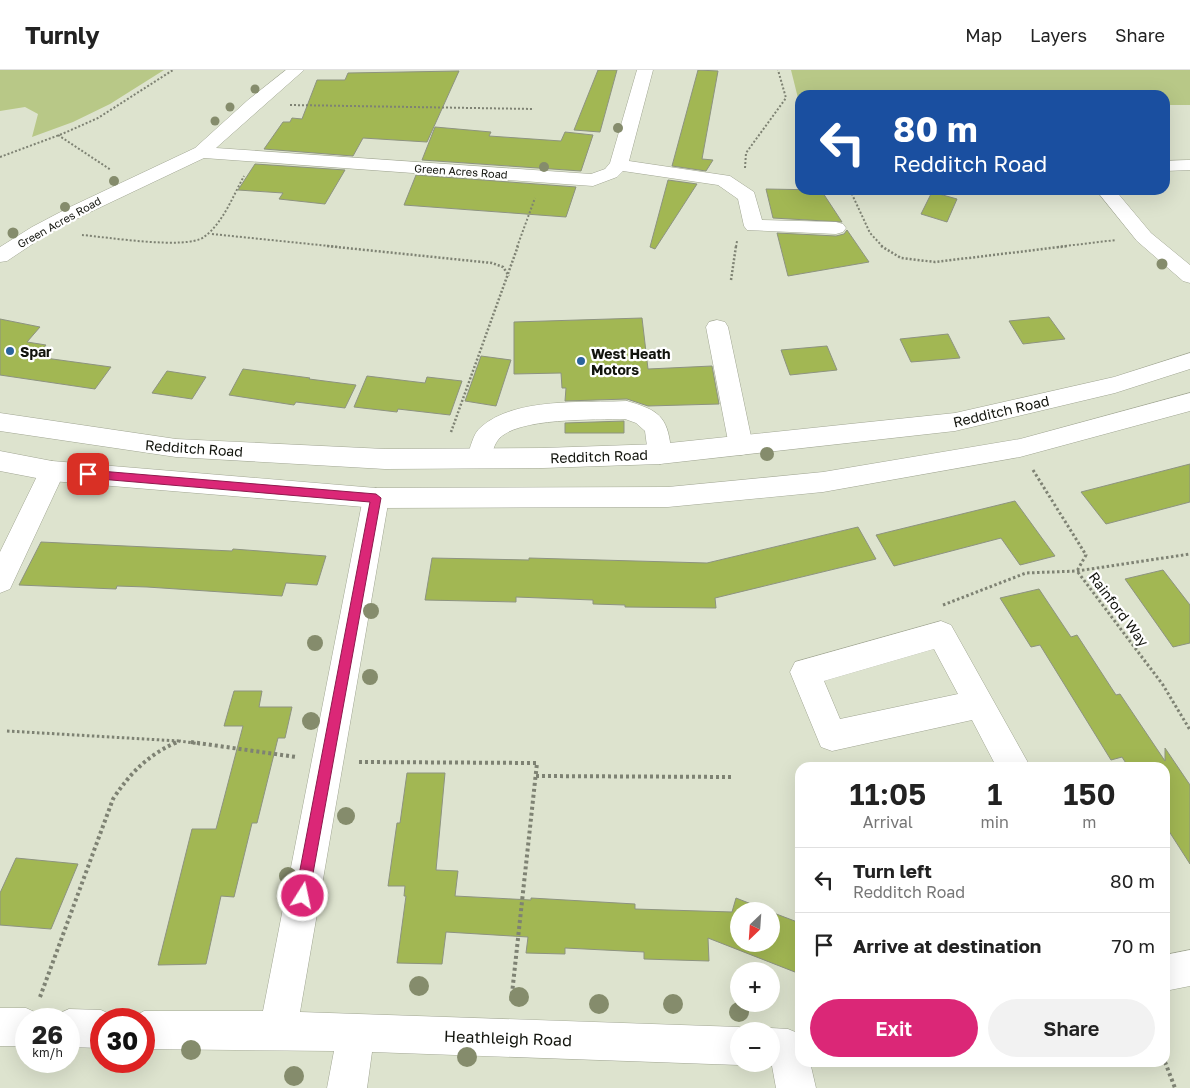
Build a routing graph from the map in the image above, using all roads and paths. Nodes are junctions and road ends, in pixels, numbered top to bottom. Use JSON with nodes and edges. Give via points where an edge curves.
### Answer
{"nodes":[{"id":1,"x":173,"y":70,"type":"edge"},
{"id":2,"x":296,"y":70,"type":"edge"},
{"id":3,"x":645,"y":70,"type":"edge"},
{"id":4,"x":254,"y":104,"type":"junction"},
{"id":5,"x":534,"y":109,"type":"dead end"},
{"id":6,"x":58,"y":136,"type":"junction"},
{"id":7,"x":201,"y":152,"type":"junction"},
{"id":8,"x":256,"y":156,"type":"junction"},
{"id":9,"x":0,"y":157,"type":"edge"},
{"id":10,"x":619,"y":165,"type":"junction"},
{"id":11,"x":1187,"y":165,"type":"dead end"},
{"id":12,"x":1170,"y":166,"type":"edge"},
{"id":13,"x":542,"y":177,"type":"junction"},
{"id":14,"x":133,"y":184,"type":"junction"},
{"id":15,"x":852,"y":195,"type":"edge"},
{"id":16,"x":1110,"y":195,"type":"edge"},
{"id":17,"x":836,"y":228,"type":"dead end"},
{"id":18,"x":39,"y":231,"type":"junction"},
{"id":19,"x":212,"y":234,"type":"dead end"},
{"id":20,"x":1144,"y":237,"type":"junction"},
{"id":21,"x":0,"y":256,"type":"edge"},
{"id":22,"x":509,"y":276,"type":"junction"},
{"id":23,"x":1190,"y":276,"type":"edge"},
{"id":24,"x":717,"y":327,"type":"dead end"},
{"id":25,"x":1190,"y":361,"type":"edge"},
{"id":26,"x":1190,"y":402,"type":"edge"},
{"id":27,"x":0,"y":422,"type":"edge"},
{"id":28,"x":741,"y":446,"type":"junction"},
{"id":29,"x":1020,"y":448,"type":"junction"},
{"id":30,"x":660,"y":454,"type":"junction"},
{"id":31,"x":479,"y":458,"type":"junction"},
{"id":32,"x":385,"y":459,"type":"junction"},
{"id":33,"x":442,"y":459,"type":"junction"},
{"id":34,"x":0,"y":462,"type":"edge"},
{"id":35,"x":52,"y":470,"type":"junction"},
{"id":36,"x":475,"y":497,"type":"junction"},
{"id":37,"x":668,"y":497,"type":"junction"},
{"id":38,"x":376,"y":498,"type":"junction"},
{"id":39,"x":1190,"y":554,"type":"edge"},
{"id":40,"x":1077,"y":571,"type":"junction"},
{"id":41,"x":0,"y":582,"type":"edge"},
{"id":42,"x":941,"y":634,"type":"junction"},
{"id":43,"x":980,"y":704,"type":"junction"},
{"id":44,"x":1190,"y":730,"type":"edge"},
{"id":45,"x":7,"y":731,"type":"dead end"},
{"id":46,"x":180,"y":741,"type":"dead end"},
{"id":47,"x":1012,"y":762,"type":"edge"},
{"id":48,"x":536,"y":776,"type":"dead end"},
{"id":49,"x":733,"y":777,"type":"dead end"},
{"id":50,"x":1190,"y":968,"type":"edge"},
{"id":51,"x":1170,"y":972,"type":"edge"},
{"id":52,"x":0,"y":1027,"type":"edge"},
{"id":53,"x":15,"y":1027,"type":"edge"},
{"id":54,"x":155,"y":1030,"type":"edge"},
{"id":55,"x":278,"y":1030,"type":"junction"},
{"id":56,"x":356,"y":1033,"type":"junction"},
{"id":57,"x":730,"y":1046,"type":"edge"},
{"id":58,"x":786,"y":1047,"type":"edge"},
{"id":59,"x":1167,"y":1067,"type":"edge"},
{"id":60,"x":347,"y":1088,"type":"edge"},
{"id":61,"x":796,"y":1088,"type":"edge"},
{"id":62,"x":1175,"y":1088,"type":"edge"}],
"edges":[{"from":1,"to":6,"type":"path","via":[[97,118]]},
{"from":2,"to":4,"type":"main road","name":"Green Acres Road"},
{"from":3,"to":10,"type":"main road"},
{"from":4,"to":5,"type":"path"},
{"from":4,"to":7,"type":"main road","name":"Green Acres Road"},
{"from":6,"to":9,"type":"path"},
{"from":6,"to":14,"type":"path"},
{"from":7,"to":8,"type":"main road","name":"Green Acres Road"},
{"from":7,"to":14,"type":"main road","name":"Green Acres Road"},
{"from":8,"to":13,"type":"main road","name":"Green Acres Road"},
{"from":8,"to":18,"type":"path","via":[[213,227],[204,237],[192,242]]},
{"from":10,"to":13,"type":"main road","name":"Green Acres Road","via":[[612,173],[593,180]]},
{"from":10,"to":17,"type":"main road","via":[[723,180],[747,196],[754,226]]},
{"from":11,"to":12,"type":"main road"},
{"from":13,"to":22,"type":"path"},
{"from":14,"to":18,"type":"main road","name":"Green Acres Road"},
{"from":15,"to":20,"type":"path","via":[[871,237],[890,252],[917,262]]},
{"from":16,"to":20,"type":"main road"},
{"from":18,"to":21,"type":"main road","name":"Green Acres Road"},
{"from":19,"to":22,"type":"path","via":[[492,263],[503,267]]},
{"from":20,"to":23,"type":"main road"},
{"from":22,"to":33,"type":"path"},
{"from":24,"to":28,"type":"main road"},
{"from":25,"to":28,"type":"main road","name":"Redditch Road","via":[[1116,384],[955,422]]},
{"from":26,"to":29,"type":"main road"},
{"from":27,"to":32,"type":"main road","name":"Redditch Road","via":[[176,448]]},
{"from":28,"to":30,"type":"main road","name":"Redditch Road"},
{"from":29,"to":37,"type":"main road","via":[[823,482]]},
{"from":29,"to":40,"type":"path","name":"Rainford Way","via":[[1086,555]]},
{"from":30,"to":31,"type":"main road","name":"Redditch Road"},
{"from":30,"to":31,"type":"main road","via":[[656,427],[644,417],[627,410],[536,414],[509,420],[488,434]]},
{"from":30,"to":37,"type":"main road"},
{"from":31,"to":33,"type":"main road","name":"Redditch Road"},
{"from":31,"to":36,"type":"main road"},
{"from":32,"to":33,"type":"main road","name":"Redditch Road"},
{"from":32,"to":38,"type":"main road"},
{"from":34,"to":35,"type":"main road"},
{"from":35,"to":38,"type":"main road"},
{"from":35,"to":41,"type":"main road"},
{"from":36,"to":37,"type":"main road"},
{"from":36,"to":38,"type":"main road"},
{"from":38,"to":55,"type":"main road"},
{"from":39,"to":40,"type":"path"},
{"from":40,"to":42,"type":"path","via":[[1026,573],[943,605]]},
{"from":40,"to":44,"type":"path","name":"Rainford Way","via":[[1163,685]]},
{"from":42,"to":43,"type":"main road"},
{"from":42,"to":43,"type":"main road","via":[[805,672],[832,736]]},
{"from":43,"to":47,"type":"main road"},
{"from":45,"to":46,"type":"path"},
{"from":48,"to":49,"type":"path"},
{"from":50,"to":51,"type":"main road"},
{"from":52,"to":53,"type":"main road"},
{"from":54,"to":55,"type":"main road","name":"Heathleigh Road"},
{"from":55,"to":56,"type":"main road","name":"Heathleigh Road"},
{"from":56,"to":57,"type":"main road","name":"Heathleigh Road"},
{"from":56,"to":60,"type":"main road"},
{"from":58,"to":61,"type":"main road"},
{"from":59,"to":62,"type":"path"}]}
